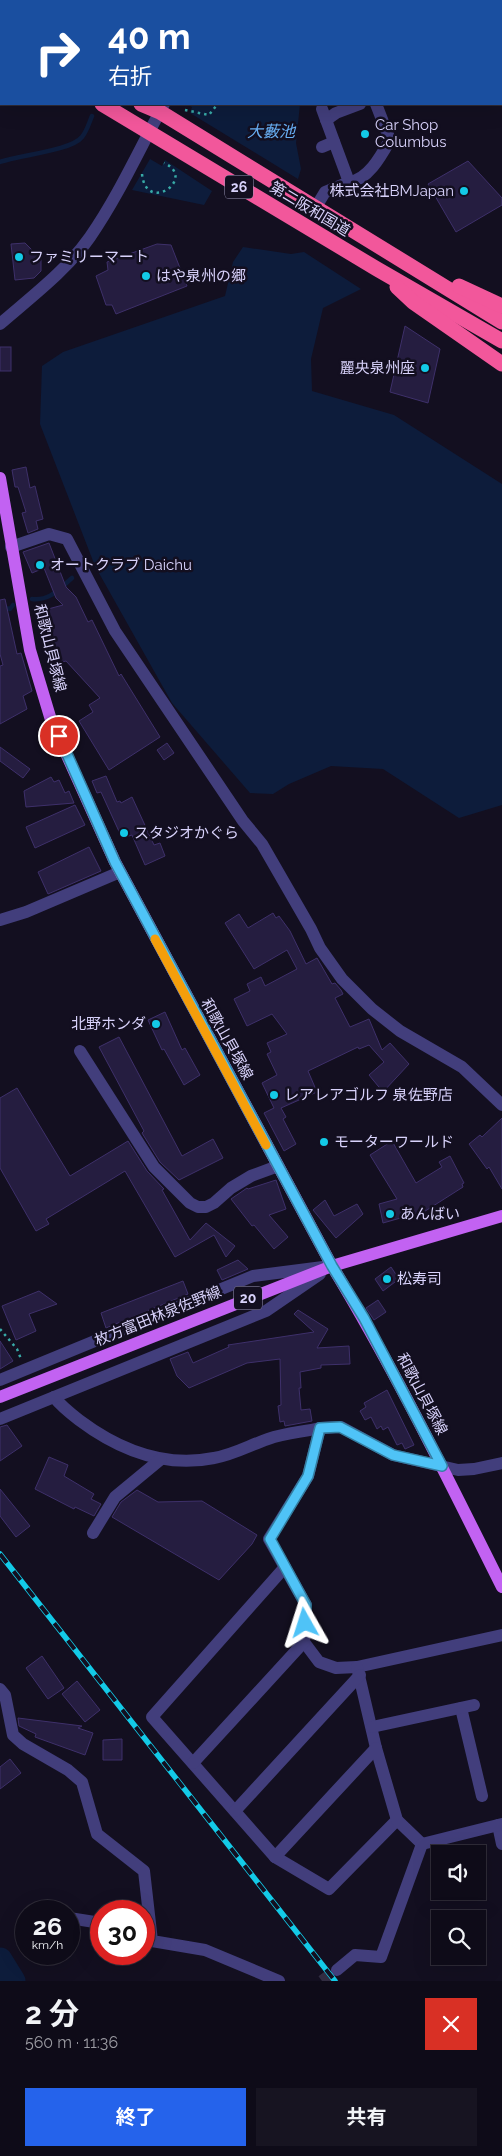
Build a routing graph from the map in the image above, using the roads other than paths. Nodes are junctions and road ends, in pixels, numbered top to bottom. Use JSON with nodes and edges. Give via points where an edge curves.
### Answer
{"nodes":[{"id":1,"x":104,"y":105,"type":"edge"},
{"id":2,"x":146,"y":105,"type":"edge"},
{"id":3,"x":357,"y":105,"type":"edge"},
{"id":4,"x":376,"y":105,"type":"edge"},
{"id":5,"x":162,"y":108,"type":"edge"},
{"id":6,"x":150,"y":132,"type":"junction"},
{"id":7,"x":334,"y":142,"type":"junction"},
{"id":8,"x":322,"y":147,"type":"dead end"},
{"id":9,"x":349,"y":182,"type":"junction"},
{"id":10,"x":316,"y":207,"type":"junction"},
{"id":11,"x":396,"y":257,"type":"junction"},
{"id":12,"x":377,"y":269,"type":"junction"},
{"id":13,"x":502,"y":306,"type":"edge"},
{"id":14,"x":502,"y":322,"type":"edge"},
{"id":15,"x":0,"y":324,"type":"edge"},
{"id":16,"x":502,"y":341,"type":"edge"},
{"id":17,"x":502,"y":364,"type":"edge"},
{"id":18,"x":0,"y":478,"type":"edge"},
{"id":19,"x":8,"y":550,"type":"edge"},
{"id":20,"x":120,"y":872,"type":"junction"},
{"id":21,"x":0,"y":920,"type":"edge"},
{"id":22,"x":80,"y":1051,"type":"dead end"},
{"id":23,"x":502,"y":1105,"type":"edge"},
{"id":24,"x":278,"y":1166,"type":"junction"},
{"id":25,"x":502,"y":1216,"type":"edge"},
{"id":26,"x":332,"y":1266,"type":"junction"},
{"id":27,"x":0,"y":1380,"type":"edge"},
{"id":28,"x":0,"y":1397,"type":"edge"},
{"id":29,"x":54,"y":1397,"type":"junction"},
{"id":30,"x":0,"y":1419,"type":"edge"},
{"id":31,"x":320,"y":1428,"type":"junction"},
{"id":32,"x":161,"y":1458,"type":"junction"},
{"id":33,"x":502,"y":1463,"type":"edge"},
{"id":34,"x":442,"y":1466,"type":"junction"},
{"id":35,"x":93,"y":1533,"type":"dead end"},
{"id":36,"x":285,"y":1568,"type":"junction"},
{"id":37,"x":502,"y":1587,"type":"edge"},
{"id":38,"x":502,"y":1635,"type":"edge"},
{"id":39,"x":304,"y":1642,"type":"junction"},
{"id":40,"x":358,"y":1671,"type":"junction"},
{"id":41,"x":0,"y":1689,"type":"edge"},
{"id":42,"x":474,"y":1705,"type":"dead end"},
{"id":43,"x":461,"y":1708,"type":"junction"},
{"id":44,"x":372,"y":1727,"type":"junction"},
{"id":45,"x":376,"y":1748,"type":"junction"},
{"id":46,"x":193,"y":1762,"type":"junction"},
{"id":47,"x":482,"y":1796,"type":"dead end"},
{"id":48,"x":235,"y":1810,"type":"junction"},
{"id":49,"x":397,"y":1820,"type":"junction"},
{"id":50,"x":500,"y":1824,"type":"edge"},
{"id":51,"x":422,"y":1844,"type":"junction"},
{"id":52,"x":502,"y":1844,"type":"edge"},
{"id":53,"x":275,"y":1856,"type":"junction"},
{"id":54,"x":146,"y":1900,"type":"edge"},
{"id":55,"x":155,"y":1940,"type":"edge"},
{"id":56,"x":337,"y":1970,"type":"tunnel mouth"},
{"id":57,"x":279,"y":1981,"type":"edge"}],
"edges":[{"from":1,"to":6,"type":"highway","name":"第二阪和国道","number":"26"},
{"from":2,"to":5,"type":"highway","name":"第二阪和国道","number":"26"},
{"from":3,"to":7,"type":"street","via":[[324,114]]},
{"from":4,"to":9,"type":"street","via":[[390,140],[381,157],[358,181]]},
{"from":5,"to":6,"type":"street"},
{"from":5,"to":10,"type":"highway","name":"第二阪和国道","number":"26"},
{"from":6,"to":12,"type":"highway","name":"第二阪和国道","number":"26"},
{"from":6,"to":15,"type":"street","via":[[90,238]]},
{"from":7,"to":8,"type":"street"},
{"from":7,"to":9,"type":"street"},
{"from":9,"to":10,"type":"street","via":[[325,192]]},
{"from":10,"to":11,"type":"highway","name":"第二阪和国道","number":"26"},
{"from":11,"to":13,"type":"highway","number":"26"},
{"from":11,"to":14,"type":"highway","name":"第二阪和国道","number":"26"},
{"from":12,"to":16,"type":"highway","name":"第二阪和国道","number":"26"},
{"from":12,"to":17,"type":"highway","number":"26","via":[[413,302]]},
{"from":18,"to":19,"type":"main road","name":"和歌山貝塚線"},
{"from":19,"to":20,"type":"main road","name":"和歌山貝塚線","via":[[30,650],[51,720]]},
{"from":19,"to":23,"type":"street","via":[[49,534],[67,539],[115,631],[243,821],[262,844],[320,948],[342,979],[400,1031],[462,1067]]},
{"from":20,"to":21,"type":"street"},
{"from":20,"to":24,"type":"main road","name":"和歌山貝塚線"},
{"from":22,"to":24,"type":"street","via":[[154,1167],[190,1203],[206,1207],[251,1176]]},
{"from":24,"to":26,"type":"main road","name":"和歌山貝塚線"},
{"from":25,"to":26,"type":"main road","name":"枚方富田林泉佐野線","number":"20"},
{"from":26,"to":27,"type":"street","via":[[253,1276]]},
{"from":26,"to":28,"type":"main road","name":"枚方富田林泉佐野線","number":"20"},
{"from":26,"to":29,"type":"street","via":[[266,1310]]},
{"from":26,"to":34,"type":"main road","name":"和歌山貝塚線","via":[[364,1318]]},
{"from":29,"to":30,"type":"street"},
{"from":29,"to":32,"type":"street","via":[[94,1431],[124,1448]]},
{"from":31,"to":32,"type":"street","via":[[270,1438],[216,1458],[194,1461]]},
{"from":31,"to":34,"type":"street","via":[[340,1427],[393,1455]]},
{"from":31,"to":36,"type":"street","via":[[308,1476],[270,1539]]},
{"from":32,"to":35,"type":"street","via":[[115,1497]]},
{"from":33,"to":34,"type":"street","via":[[458,1470]]},
{"from":34,"to":37,"type":"main road","name":"和歌山貝塚線"},
{"from":36,"to":39,"type":"street","via":[[306,1605]]},
{"from":36,"to":46,"type":"street","via":[[152,1717]]},
{"from":38,"to":40,"type":"street"},
{"from":39,"to":40,"type":"street","via":[[319,1662]]},
{"from":39,"to":46,"type":"street"},
{"from":40,"to":44,"type":"street"},
{"from":40,"to":48,"type":"street"},
{"from":41,"to":54,"type":"street","via":[[5,1695],[13,1735],[82,1782],[97,1834],[144,1871]]},
{"from":42,"to":43,"type":"street"},
{"from":43,"to":44,"type":"street"},
{"from":43,"to":47,"type":"street"},
{"from":44,"to":45,"type":"street"},
{"from":45,"to":49,"type":"street"},
{"from":45,"to":53,"type":"street"},
{"from":46,"to":48,"type":"street"},
{"from":48,"to":53,"type":"street"},
{"from":49,"to":51,"type":"street"},
{"from":49,"to":53,"type":"street","via":[[329,1889]]},
{"from":50,"to":51,"type":"street"},
{"from":50,"to":52,"type":"street"},
{"from":51,"to":56,"type":"street","via":[[381,1957],[355,1955]]},
{"from":55,"to":57,"type":"street","via":[[204,1950]]}]}
